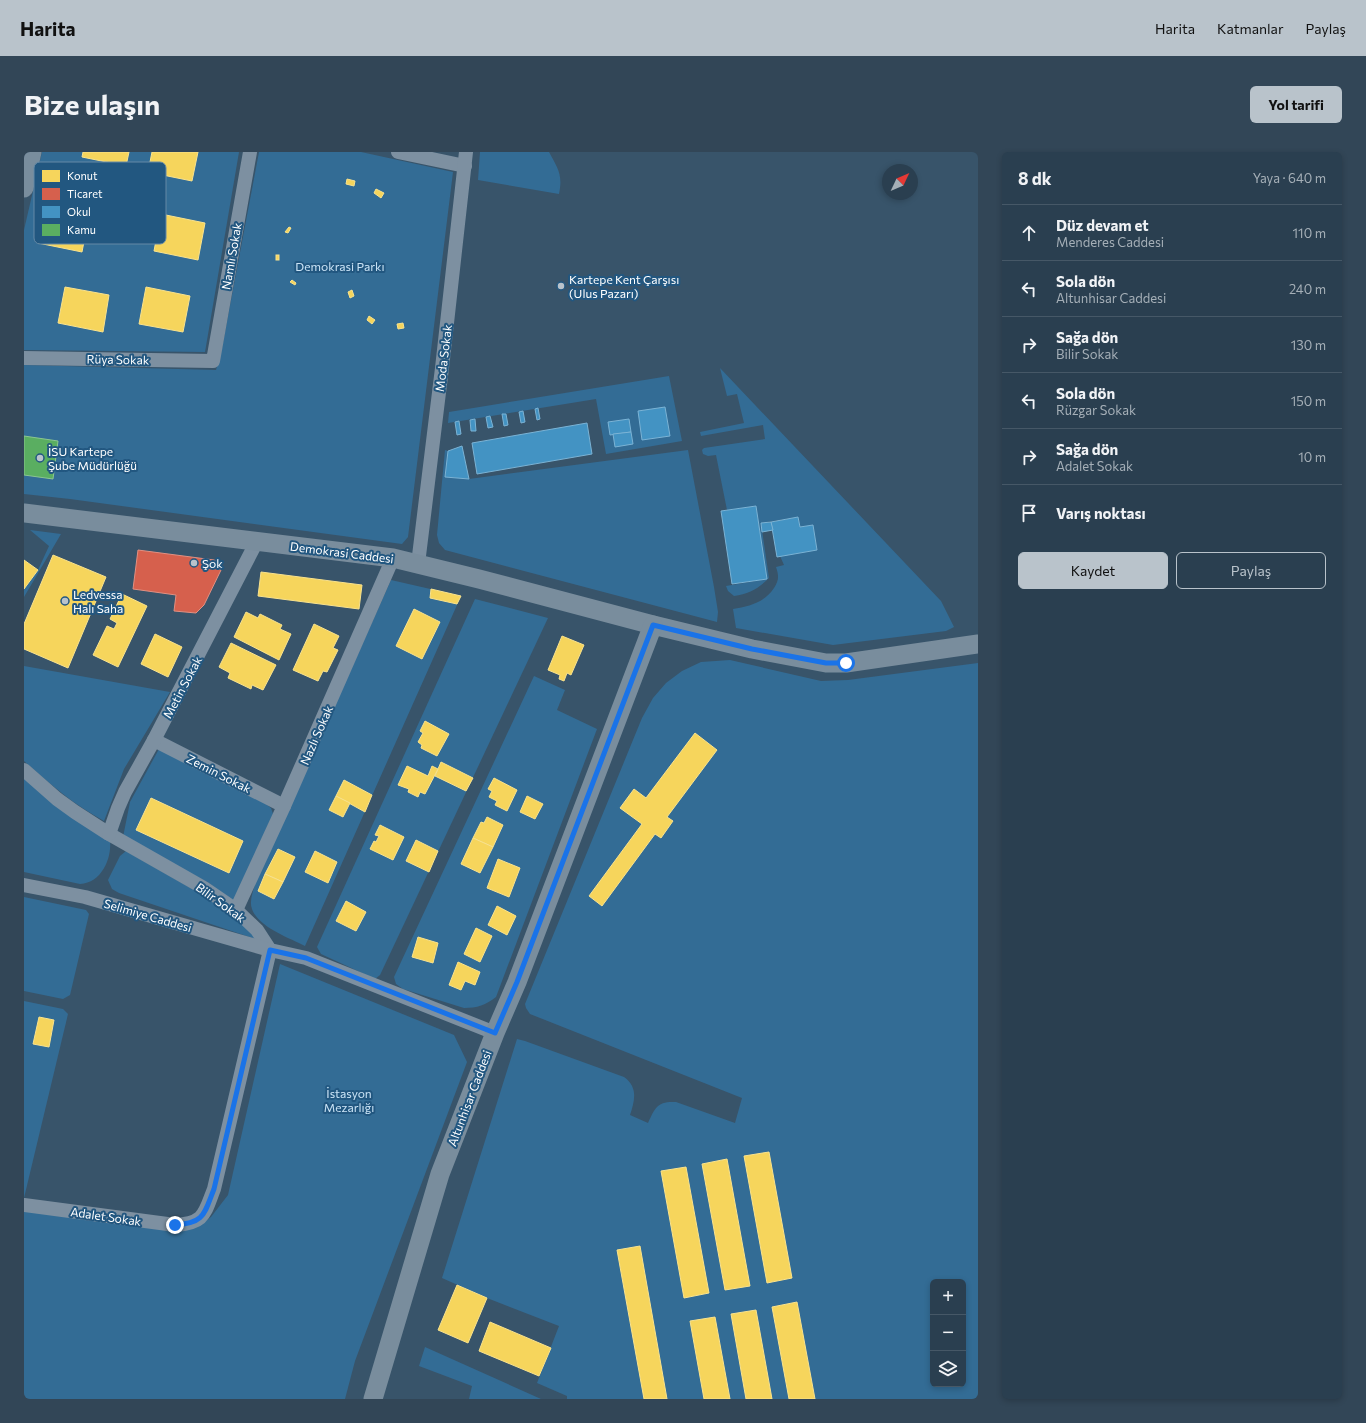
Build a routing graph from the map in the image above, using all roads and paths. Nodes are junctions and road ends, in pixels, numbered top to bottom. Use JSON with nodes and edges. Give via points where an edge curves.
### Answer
{"nodes":[{"id":1,"x":250,"y":152,"type":"edge"},
{"id":2,"x":398,"y":152,"type":"edge"},
{"id":3,"x":29,"y":159,"type":"edge"},
{"id":4,"x":465,"y":159,"type":"edge"},
{"id":5,"x":24,"y":188,"type":"edge"},
{"id":6,"x":24,"y":358,"type":"edge"},
{"id":7,"x":213,"y":361,"type":"joint"},
{"id":8,"x":24,"y":513,"type":"edge"},
{"id":9,"x":257,"y":541,"type":"junction"},
{"id":10,"x":393,"y":558,"type":"junction"},
{"id":11,"x":418,"y":564,"type":"junction"},
{"id":12,"x":653,"y":625,"type":"junction"},
{"id":13,"x":978,"y":644,"type":"edge"},
{"id":14,"x":154,"y":740,"type":"junction"},
{"id":15,"x":24,"y":770,"type":"edge"},
{"id":16,"x":284,"y":806,"type":"junction"},
{"id":17,"x":109,"y":834,"type":"junction"},
{"id":18,"x":24,"y":884,"type":"edge"},
{"id":19,"x":236,"y":910,"type":"junction"},
{"id":20,"x":270,"y":950,"type":"junction"},
{"id":21,"x":495,"y":1033,"type":"junction"},
{"id":22,"x":24,"y":1205,"type":"edge"},
{"id":23,"x":373,"y":1399,"type":"edge"}],
"edges":[{"from":1,"to":7,"type":"street","name":"Namlı Sokak"},
{"from":2,"to":4,"type":"street"},
{"from":3,"to":5,"type":"main road"},
{"from":4,"to":11,"type":"street","name":"Moda Sokak"},
{"from":6,"to":7,"type":"street","name":"Rüya Sokak"},
{"from":8,"to":9,"type":"main road","name":"Demokrasi Caddesi"},
{"from":9,"to":10,"type":"main road","name":"Demokrasi Caddesi"},
{"from":9,"to":14,"type":"street","name":"Metin Sokak"},
{"from":10,"to":11,"type":"main road","name":"Demokrasi Caddesi"},
{"from":10,"to":16,"type":"street","name":"Nazlı Sokak"},
{"from":11,"to":12,"type":"main road","name":"Demokrasi Caddesi"},
{"from":12,"to":13,"type":"main road","name":"Demokrasi Caddesi","via":[[752,649],[826,663],[846,663]]},
{"from":12,"to":21,"type":"main road","name":"Altunhisar Caddesi","via":[[517,982]]},
{"from":14,"to":16,"type":"street","name":"Zemin Sokak"},
{"from":14,"to":17,"type":"street","name":"Metin Sokak","via":[[125,792]]},
{"from":15,"to":17,"type":"street","name":"Bilir Sokak","via":[[57,799]]},
{"from":16,"to":19,"type":"street","name":"Nazlı Sokak"},
{"from":17,"to":19,"type":"street","name":"Bilir Sokak","via":[[204,888]]},
{"from":18,"to":20,"type":"street","name":"Selimiye Caddesi","via":[[85,897]]},
{"from":19,"to":20,"type":"street","name":"Bilir Sokak","via":[[257,930]]},
{"from":20,"to":21,"type":"street","via":[[306,958]]},
{"from":20,"to":22,"type":"street","name":"Adalet Sokak","via":[[214,1189],[200,1219],[189,1224],[175,1225]]},
{"from":21,"to":23,"type":"main road","name":"Altunhisar Caddesi","via":[[440,1174]]}]}
